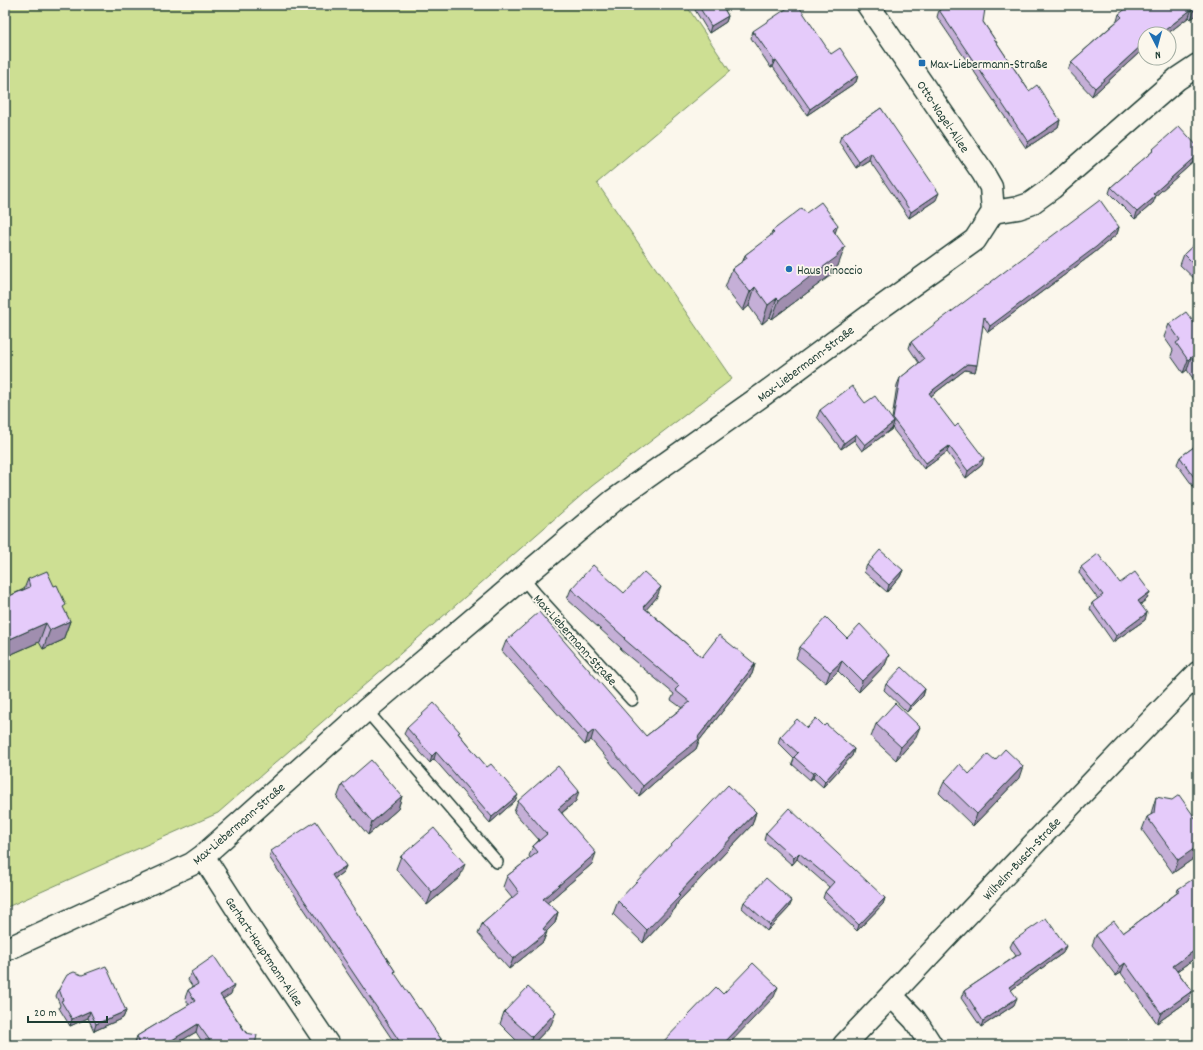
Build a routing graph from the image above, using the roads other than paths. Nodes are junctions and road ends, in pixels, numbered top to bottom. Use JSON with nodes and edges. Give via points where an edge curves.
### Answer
{"nodes":[{"id":1,"x":876,"y":8,"type":"edge"},
{"id":2,"x":1198,"y":64,"type":"edge"},
{"id":3,"x":993,"y":212,"type":"junction"},
{"id":4,"x":522,"y":577,"type":"junction"},
{"id":5,"x":1198,"y":672,"type":"edge"},
{"id":6,"x":632,"y":700,"type":"dead end"},
{"id":7,"x":366,"y":710,"type":"junction"},
{"id":8,"x":203,"y":856,"type":"junction"},
{"id":9,"x":497,"y":862,"type":"dead end"},
{"id":10,"x":5,"y":950,"type":"edge"},
{"id":11,"x":892,"y":996,"type":"junction"},
{"id":12,"x":328,"y":1045,"type":"edge"},
{"id":13,"x":844,"y":1045,"type":"edge"},
{"id":14,"x":931,"y":1045,"type":"edge"}],
"edges":[{"from":1,"to":3,"type":"street","name":"Otto-Nagel-Allee","via":[[983,173],[991,187]]},
{"from":2,"to":3,"type":"street","via":[[1030,204]]},
{"from":3,"to":4,"type":"street","name":"Max-Liebermann-Straße","via":[[975,240],[613,501]]},
{"from":4,"to":6,"type":"lane","name":"Max-Liebermann-Straße"},
{"from":4,"to":7,"type":"street","name":"Max-Liebermann-Straße"},
{"from":5,"to":11,"type":"street","name":"Wilhelm-Busch-Straße"},
{"from":7,"to":8,"type":"street","name":"Max-Liebermann-Straße"},
{"from":7,"to":9,"type":"lane"},
{"from":8,"to":10,"type":"street","name":"Max-Liebermann-Straße","via":[[192,864]]},
{"from":8,"to":12,"type":"street","name":"Gerhart-Hauptmann-Allee"},
{"from":11,"to":13,"type":"street","name":"Wilhelm-Busch-Straße"},
{"from":11,"to":14,"type":"street","via":[[915,1020]]}]}
